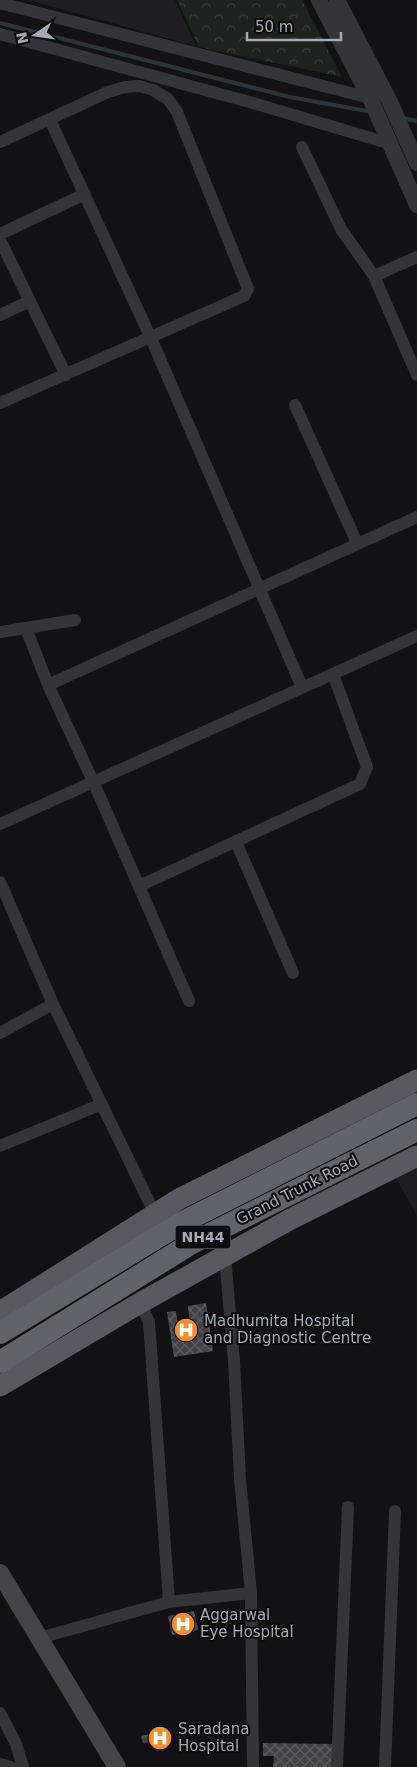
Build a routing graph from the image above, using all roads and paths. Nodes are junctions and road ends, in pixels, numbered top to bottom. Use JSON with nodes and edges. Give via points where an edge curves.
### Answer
{"nodes":[{"id":1,"x":319,"y":0,"type":"edge"},
{"id":2,"x":338,"y":0,"type":"edge"},
{"id":3,"x":0,"y":3,"type":"edge"},
{"id":4,"x":0,"y":34,"type":"edge"},
{"id":5,"x":370,"y":98,"type":"junction"},
{"id":6,"x":50,"y":120,"type":"junction"},
{"id":7,"x":394,"y":138,"type":"junction"},
{"id":8,"x":0,"y":142,"type":"edge"},
{"id":9,"x":302,"y":147,"type":"dead end"},
{"id":10,"x":417,"y":163,"type":"edge"},
{"id":11,"x":413,"y":187,"type":"edge"},
{"id":12,"x":85,"y":194,"type":"junction"},
{"id":13,"x":417,"y":205,"type":"edge"},
{"id":14,"x":0,"y":234,"type":"edge"},
{"id":15,"x":0,"y":240,"type":"edge"},
{"id":16,"x":417,"y":256,"type":"edge"},
{"id":17,"x":374,"y":276,"type":"junction"},
{"id":18,"x":30,"y":301,"type":"junction"},
{"id":19,"x":0,"y":315,"type":"edge"},
{"id":20,"x":150,"y":336,"type":"junction"},
{"id":21,"x":66,"y":375,"type":"junction"},
{"id":22,"x":417,"y":375,"type":"edge"},
{"id":23,"x":0,"y":403,"type":"edge"},
{"id":24,"x":295,"y":405,"type":"dead end"},
{"id":25,"x":417,"y":517,"type":"edge"},
{"id":26,"x":357,"y":543,"type":"junction"},
{"id":27,"x":259,"y":587,"type":"junction"},
{"id":28,"x":75,"y":620,"type":"dead end"},
{"id":29,"x":26,"y":628,"type":"junction"},
{"id":30,"x":0,"y":632,"type":"edge"},
{"id":31,"x":417,"y":636,"type":"edge"},
{"id":32,"x":333,"y":674,"type":"junction"},
{"id":33,"x":48,"y":685,"type":"junction"},
{"id":34,"x":302,"y":688,"type":"junction"},
{"id":35,"x":93,"y":781,"type":"junction"},
{"id":36,"x":0,"y":824,"type":"edge"},
{"id":37,"x":236,"y":842,"type":"junction"},
{"id":38,"x":0,"y":882,"type":"edge"},
{"id":39,"x":139,"y":886,"type":"junction"},
{"id":40,"x":293,"y":973,"type":"dead end"},
{"id":41,"x":189,"y":1001,"type":"dead end"},
{"id":42,"x":53,"y":1004,"type":"junction"},
{"id":43,"x":0,"y":1033,"type":"edge"},
{"id":44,"x":417,"y":1080,"type":"edge"},
{"id":45,"x":102,"y":1104,"type":"junction"},
{"id":46,"x":417,"y":1104,"type":"edge"},
{"id":47,"x":417,"y":1130,"type":"edge"},
{"id":48,"x":0,"y":1146,"type":"edge"},
{"id":49,"x":417,"y":1156,"type":"edge"},
{"id":50,"x":253,"y":1161,"type":"junction"},
{"id":51,"x":155,"y":1214,"type":"junction"},
{"id":52,"x":289,"y":1220,"type":"junction"},
{"id":53,"x":225,"y":1256,"type":"junction"},
{"id":54,"x":140,"y":1303,"type":"junction"},
{"id":55,"x":0,"y":1312,"type":"edge"},
{"id":56,"x":0,"y":1333,"type":"edge"},
{"id":57,"x":0,"y":1362,"type":"edge"},
{"id":58,"x":0,"y":1386,"type":"edge"},
{"id":59,"x":348,"y":1507,"type":"dead end"},
{"id":60,"x":395,"y":1511,"type":"dead end"},
{"id":61,"x":0,"y":1573,"type":"edge"},
{"id":62,"x":252,"y":1593,"type":"junction"},
{"id":63,"x":0,"y":1595,"type":"edge"},
{"id":64,"x":169,"y":1602,"type":"junction"},
{"id":65,"x":39,"y":1638,"type":"junction"},
{"id":66,"x":0,"y":1713,"type":"edge"},
{"id":67,"x":24,"y":1767,"type":"edge"},
{"id":68,"x":104,"y":1767,"type":"edge"},
{"id":69,"x":117,"y":1767,"type":"edge"},
{"id":70,"x":253,"y":1767,"type":"edge"},
{"id":71,"x":336,"y":1767,"type":"edge"},
{"id":72,"x":385,"y":1767,"type":"edge"}],
"edges":[{"from":1,"to":5,"type":"street"},
{"from":2,"to":7,"type":"street","via":[[389,100]]},
{"from":3,"to":5,"type":"street"},
{"from":4,"to":7,"type":"street"},
{"from":5,"to":7,"type":"street"},
{"from":6,"to":8,"type":"street"},
{"from":6,"to":12,"type":"street"},
{"from":6,"to":20,"type":"street","via":[[108,92],[139,86],[168,99],[177,112],[248,289],[244,296]]},
{"from":7,"to":10,"type":"street"},
{"from":7,"to":11,"type":"street"},
{"from":9,"to":17,"type":"street","via":[[341,229]]},
{"from":11,"to":13,"type":"street"},
{"from":12,"to":14,"type":"street"},
{"from":12,"to":20,"type":"street"},
{"from":15,"to":18,"type":"street"},
{"from":16,"to":17,"type":"street"},
{"from":17,"to":22,"type":"street"},
{"from":18,"to":19,"type":"street"},
{"from":18,"to":21,"type":"street"},
{"from":20,"to":21,"type":"street"},
{"from":20,"to":27,"type":"street"},
{"from":21,"to":23,"type":"street"},
{"from":24,"to":26,"type":"street"},
{"from":25,"to":26,"type":"street"},
{"from":26,"to":27,"type":"street"},
{"from":27,"to":33,"type":"street"},
{"from":27,"to":34,"type":"street"},
{"from":28,"to":29,"type":"street"},
{"from":29,"to":30,"type":"street"},
{"from":29,"to":33,"type":"street"},
{"from":31,"to":32,"type":"street"},
{"from":32,"to":34,"type":"street"},
{"from":32,"to":37,"type":"street","via":[[367,768],[360,784]]},
{"from":33,"to":35,"type":"street"},
{"from":34,"to":35,"type":"street"},
{"from":35,"to":36,"type":"street"},
{"from":35,"to":39,"type":"street"},
{"from":37,"to":39,"type":"street"},
{"from":37,"to":40,"type":"street"},
{"from":38,"to":42,"type":"street"},
{"from":39,"to":41,"type":"street"},
{"from":42,"to":43,"type":"street"},
{"from":42,"to":45,"type":"street"},
{"from":44,"to":50,"type":"highway"},
{"from":45,"to":48,"type":"street"},
{"from":45,"to":51,"type":"street"},
{"from":46,"to":56,"type":"highway","name":"Grand Trunk Road","number":"NH44","bridge":true,"via":[[181,1223]]},
{"from":47,"to":57,"type":"highway","name":"Grand Trunk Road","number":"NH44","bridge":true,"via":[[192,1243]]},
{"from":49,"to":52,"type":"highway"},
{"from":50,"to":51,"type":"highway"},
{"from":50,"to":52,"type":"highway"},
{"from":51,"to":55,"type":"highway"},
{"from":52,"to":53,"type":"highway"},
{"from":53,"to":54,"type":"highway"},
{"from":53,"to":62,"type":"street","via":[[240,1479]]},
{"from":54,"to":58,"type":"highway"},
{"from":54,"to":64,"type":"street","via":[[149,1322]]},
{"from":59,"to":71,"type":"street"},
{"from":60,"to":72,"type":"street"},
{"from":61,"to":65,"type":"main road"},
{"from":62,"to":64,"type":"street"},
{"from":62,"to":70,"type":"street"},
{"from":63,"to":68,"type":"main road"},
{"from":64,"to":65,"type":"street"},
{"from":65,"to":69,"type":"main road"},
{"from":66,"to":67,"type":"street"}]}
